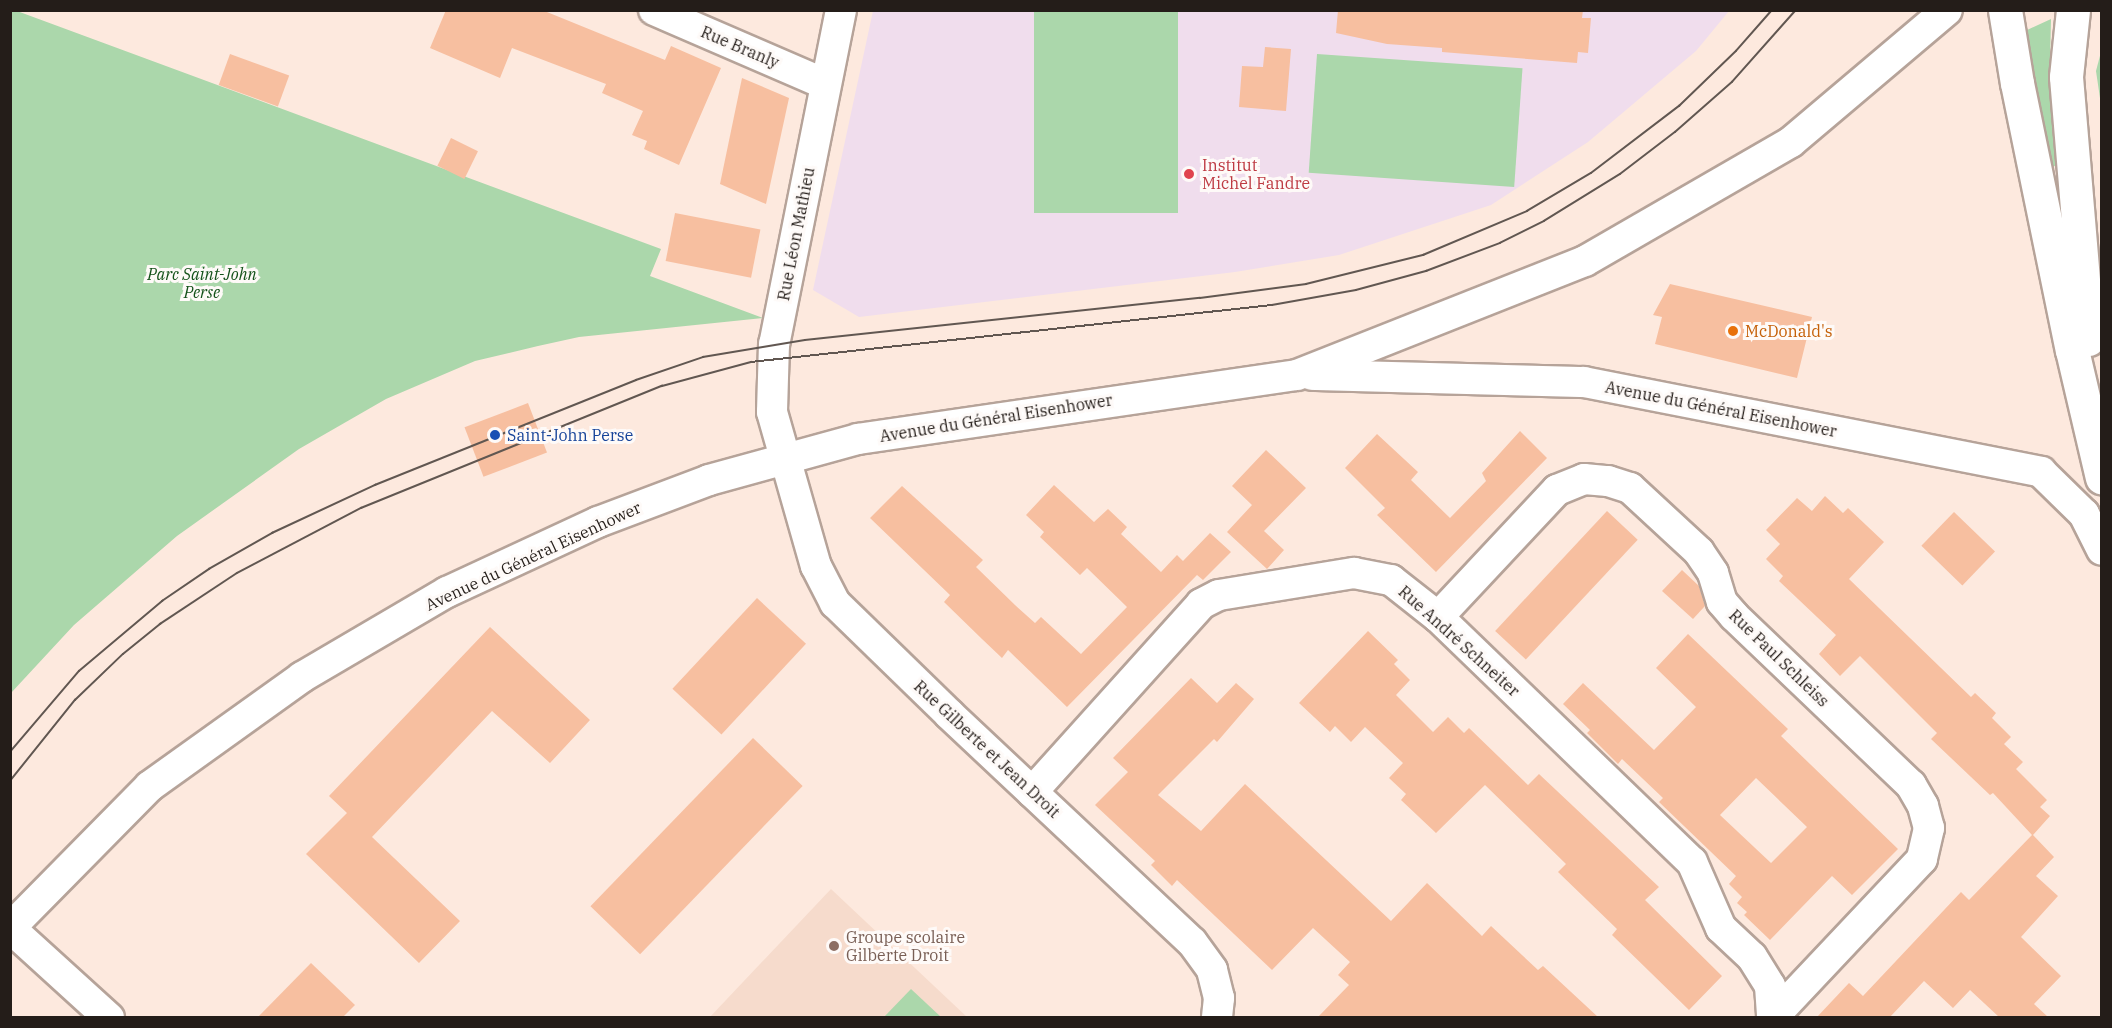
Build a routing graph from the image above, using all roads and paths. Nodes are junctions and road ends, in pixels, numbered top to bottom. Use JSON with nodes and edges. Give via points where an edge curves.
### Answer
{"nodes":[{"id":1,"x":654,"y":10,"type":"edge"},
{"id":2,"x":841,"y":10,"type":"edge"},
{"id":3,"x":1921,"y":10,"type":"edge"},
{"id":4,"x":1947,"y":10,"type":"edge"},
{"id":5,"x":2005,"y":10,"type":"edge"},
{"id":6,"x":2073,"y":10,"type":"edge"},
{"id":7,"x":1897,"y":55,"type":"junction"},
{"id":8,"x":825,"y":84,"type":"junction"},
{"id":9,"x":1298,"y":375,"type":"junction"},
{"id":10,"x":784,"y":459,"type":"junction"},
{"id":11,"x":2100,"y":469,"type":"edge"},
{"id":12,"x":2102,"y":550,"type":"edge"},
{"id":13,"x":1438,"y":617,"type":"junction"},
{"id":14,"x":1032,"y":792,"type":"junction"},
{"id":15,"x":10,"y":928,"type":"edge"},
{"id":16,"x":108,"y":1017,"type":"edge"},
{"id":17,"x":1217,"y":1017,"type":"edge"},
{"id":18,"x":1772,"y":1017,"type":"edge"}],
"edges":[{"from":1,"to":8,"type":"street","name":"Rue Branly"},
{"from":2,"to":8,"type":"street","name":"Rue Léon Mathieu"},
{"from":3,"to":7,"type":"street","name":"Avenue du Général Eisenhower"},
{"from":4,"to":7,"type":"street","name":"Avenue du Général Eisenhower"},
{"from":5,"to":11,"type":"main road","via":[[2019,94]]},
{"from":6,"to":11,"type":"main road","via":[[2066,76]]},
{"from":7,"to":9,"type":"street","name":"Avenue du Général Eisenhower","via":[[1791,142],[1585,261]]},
{"from":8,"to":10,"type":"street","name":"Rue Léon Mathieu","via":[[774,344],[772,412]]},
{"from":9,"to":10,"type":"street","name":"Avenue du Général Eisenhower","via":[[858,439]]},
{"from":9,"to":12,"type":"street","name":"Avenue du Général Eisenhower","via":[[1584,382],[2041,472],[2084,513]]},
{"from":10,"to":14,"type":"street","name":"Rue Gilberte et Jean Droit","via":[[816,566],[835,603]]},
{"from":10,"to":15,"type":"street","name":"Avenue du Général Eisenhower","via":[[709,480],[598,522],[447,592],[302,677],[150,786]]},
{"from":13,"to":14,"type":"street","name":"Rue André Schneiter","via":[[1391,580],[1354,573],[1219,595],[1201,604]]},
{"from":13,"to":18,"type":"street","name":"Rue André Schneiter","via":[[1692,862],[1721,928],[1752,957],[1770,986]]},
{"from":13,"to":18,"type":"street","name":"Rue Paul Schleiss","via":[[1557,490],[1584,479],[1630,488],[1699,552],[1713,573],[1722,602],[1734,616],[1911,785],[1929,828],[1922,859]]},
{"from":14,"to":17,"type":"street","name":"Rue Gilberte et Jean Droit","via":[[1192,942],[1212,970],[1219,998]]},
{"from":15,"to":16,"type":"street"}]}
